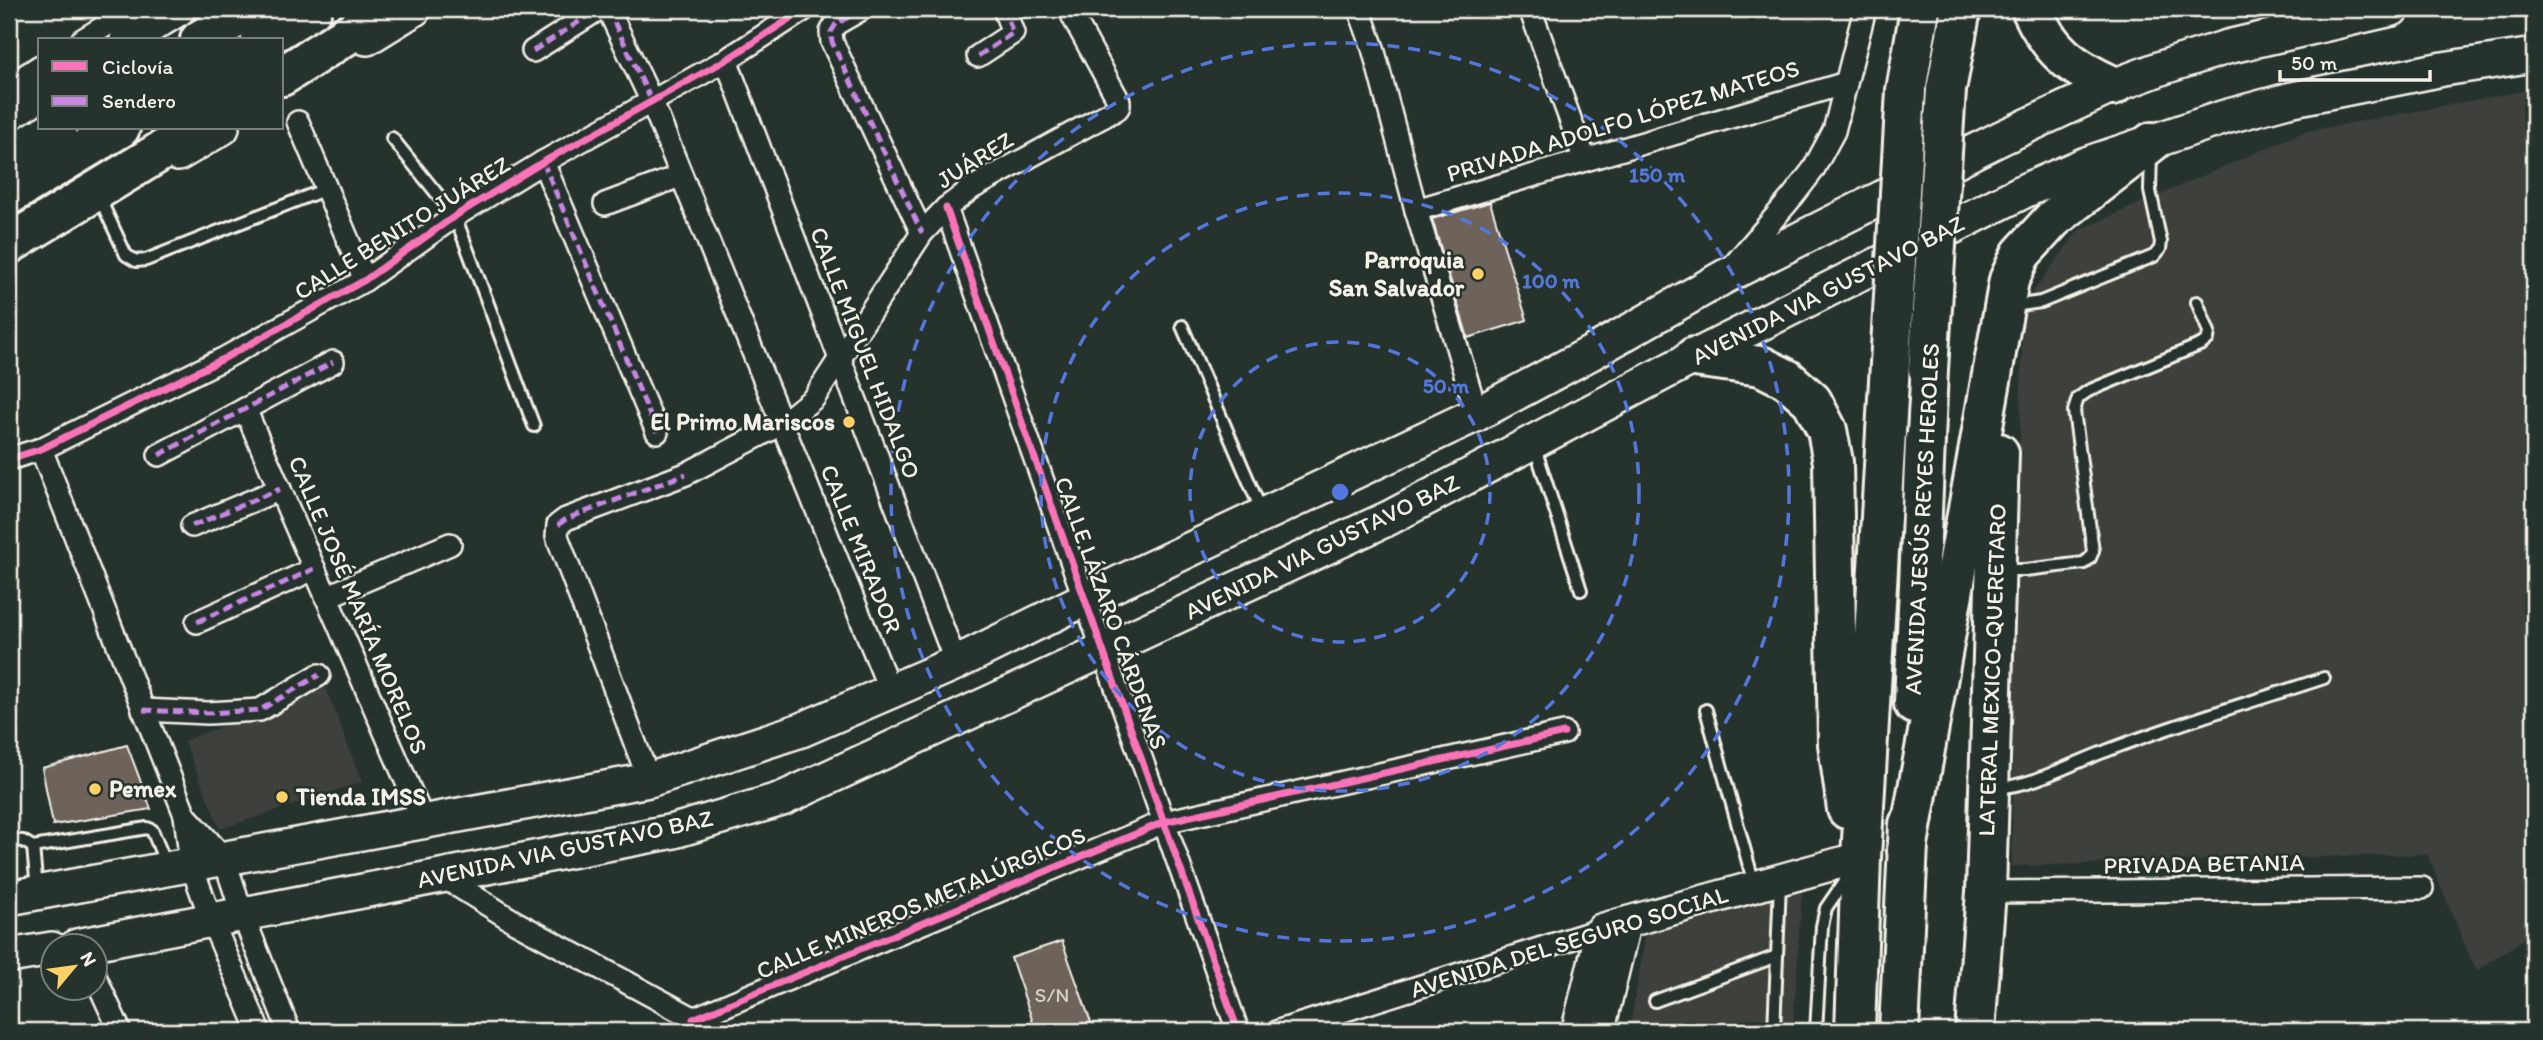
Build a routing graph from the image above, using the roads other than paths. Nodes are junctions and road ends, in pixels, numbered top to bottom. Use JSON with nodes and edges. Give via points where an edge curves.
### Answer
{"nodes":[{"id":1,"x":133,"y":9,"type":"edge"},
{"id":2,"x":178,"y":9,"type":"edge"},
{"id":3,"x":251,"y":9,"type":"edge"},
{"id":4,"x":312,"y":9,"type":"edge"},
{"id":5,"x":388,"y":9,"type":"edge"},
{"id":6,"x":414,"y":9,"type":"edge"},
{"id":7,"x":598,"y":9,"type":"edge"},
{"id":8,"x":608,"y":9,"type":"edge"},
{"id":9,"x":805,"y":9,"type":"edge"},
{"id":10,"x":862,"y":9,"type":"edge"},
{"id":11,"x":1004,"y":9,"type":"edge"},
{"id":12,"x":1359,"y":9,"type":"edge"},
{"id":13,"x":1530,"y":9,"type":"edge"},
{"id":14,"x":1920,"y":9,"type":"edge"},
{"id":15,"x":1961,"y":9,"type":"edge"},
{"id":16,"x":2031,"y":9,"type":"edge"},
{"id":17,"x":2384,"y":10,"type":"edge"},
{"id":18,"x":1861,"y":11,"type":"edge"},
{"id":19,"x":779,"y":16,"type":"edge"},
{"id":20,"x":1073,"y":17,"type":"dead end"},
{"id":21,"x":85,"y":38,"type":"edge"},
{"id":22,"x":130,"y":38,"type":"edge"},
{"id":23,"x":203,"y":38,"type":"edge"},
{"id":24,"x":264,"y":38,"type":"edge"},
{"id":25,"x":533,"y":51,"type":"dead end"},
{"id":26,"x":2534,"y":55,"type":"edge"},
{"id":27,"x":978,"y":57,"type":"dead end"},
{"id":28,"x":726,"y":60,"type":"junction"},
{"id":29,"x":38,"y":67,"type":"edge"},
{"id":30,"x":284,"y":75,"type":"edge"},
{"id":31,"x":1846,"y":83,"type":"junction"},
{"id":32,"x":9,"y":86,"type":"edge"},
{"id":33,"x":2113,"y":86,"type":"junction"},
{"id":34,"x":284,"y":91,"type":"edge"},
{"id":35,"x":38,"y":95,"type":"edge"},
{"id":36,"x":651,"y":100,"type":"junction"},
{"id":37,"x":9,"y":113,"type":"edge"},
{"id":38,"x":298,"y":122,"type":"dead end"},
{"id":39,"x":54,"y":130,"type":"edge"},
{"id":40,"x":117,"y":130,"type":"edge"},
{"id":41,"x":196,"y":130,"type":"edge"},
{"id":42,"x":219,"y":130,"type":"edge"},
{"id":43,"x":392,"y":138,"type":"dead end"},
{"id":44,"x":2151,"y":142,"type":"junction"},
{"id":45,"x":9,"y":157,"type":"edge"},
{"id":46,"x":1585,"y":160,"type":"junction"},
{"id":47,"x":543,"y":162,"type":"junction"},
{"id":48,"x":680,"y":176,"type":"junction"},
{"id":49,"x":326,"y":189,"type":"junction"},
{"id":50,"x":9,"y":195,"type":"edge"},
{"id":51,"x":101,"y":201,"type":"junction"},
{"id":52,"x":605,"y":204,"type":"dead end"},
{"id":53,"x":946,"y":208,"type":"junction"},
{"id":54,"x":1416,"y":210,"type":"junction"},
{"id":55,"x":456,"y":216,"type":"junction"},
{"id":56,"x":922,"y":233,"type":"junction"},
{"id":57,"x":9,"y":244,"type":"edge"},
{"id":58,"x":9,"y":257,"type":"edge"},
{"id":59,"x":1724,"y":277,"type":"junction"},
{"id":60,"x":365,"y":280,"type":"junction"},
{"id":61,"x":2197,"y":302,"type":"dead end"},
{"id":62,"x":2003,"y":307,"type":"junction"},
{"id":63,"x":1182,"y":326,"type":"dead end"},
{"id":64,"x":1694,"y":357,"type":"junction"},
{"id":65,"x":839,"y":360,"type":"junction"},
{"id":66,"x":333,"y":362,"type":"dead end"},
{"id":67,"x":245,"y":408,"type":"junction"},
{"id":68,"x":1477,"y":414,"type":"junction"},
{"id":69,"x":783,"y":424,"type":"junction"},
{"id":70,"x":534,"y":426,"type":"dead end"},
{"id":71,"x":657,"y":432,"type":"dead end"},
{"id":72,"x":1534,"y":443,"type":"junction"},
{"id":73,"x":41,"y":449,"type":"junction"},
{"id":74,"x":159,"y":455,"type":"dead end"},
{"id":75,"x":9,"y":459,"type":"edge"},
{"id":76,"x":280,"y":489,"type":"junction"},
{"id":77,"x":1263,"y":514,"type":"junction"},
{"id":78,"x":192,"y":526,"type":"dead end"},
{"id":79,"x":450,"y":544,"type":"dead end"},
{"id":80,"x":314,"y":569,"type":"junction"},
{"id":81,"x":1995,"y":570,"type":"junction"},
{"id":82,"x":1581,"y":590,"type":"dead end"},
{"id":83,"x":326,"y":597,"type":"junction"},
{"id":84,"x":1085,"y":599,"type":"junction"},
{"id":85,"x":197,"y":622,"type":"dead end"},
{"id":86,"x":1104,"y":650,"type":"junction"},
{"id":87,"x":956,"y":663,"type":"junction"},
{"id":88,"x":319,"y":675,"type":"dead end"},
{"id":89,"x":2324,"y":678,"type":"dead end"},
{"id":90,"x":891,"y":693,"type":"junction"},
{"id":91,"x":143,"y":710,"type":"junction"},
{"id":92,"x":1706,"y":710,"type":"dead end"},
{"id":93,"x":1564,"y":733,"type":"dead end"},
{"id":94,"x":649,"y":780,"type":"junction"},
{"id":95,"x":1989,"y":789,"type":"junction"},
{"id":96,"x":185,"y":815,"type":"junction"},
{"id":97,"x":424,"y":822,"type":"junction"},
{"id":98,"x":1164,"y":822,"type":"junction"},
{"id":99,"x":9,"y":840,"type":"edge"},
{"id":100,"x":33,"y":847,"type":"junction"},
{"id":101,"x":1908,"y":850,"type":"junction"},
{"id":102,"x":1861,"y":857,"type":"junction"},
{"id":103,"x":224,"y":858,"type":"junction"},
{"id":104,"x":180,"y":866,"type":"junction"},
{"id":105,"x":442,"y":876,"type":"junction"},
{"id":106,"x":1767,"y":883,"type":"junction"},
{"id":107,"x":2422,"y":888,"type":"dead end"},
{"id":108,"x":1986,"y":892,"type":"junction"},
{"id":109,"x":23,"y":895,"type":"edge"},
{"id":110,"x":227,"y":916,"type":"junction"},
{"id":111,"x":1613,"y":926,"type":"junction"},
{"id":112,"x":108,"y":939,"type":"edge"},
{"id":113,"x":38,"y":951,"type":"edge"},
{"id":114,"x":9,"y":956,"type":"edge"},
{"id":115,"x":1777,"y":956,"type":"junction"},
{"id":116,"x":1655,"y":1001,"type":"dead end"},
{"id":117,"x":107,"y":1002,"type":"edge"},
{"id":118,"x":693,"y":1019,"type":"junction"},
{"id":119,"x":120,"y":1031,"type":"edge"},
{"id":120,"x":259,"y":1031,"type":"edge"},
{"id":121,"x":289,"y":1031,"type":"edge"},
{"id":122,"x":717,"y":1031,"type":"edge"},
{"id":123,"x":1238,"y":1031,"type":"edge"},
{"id":124,"x":1280,"y":1031,"type":"edge"},
{"id":125,"x":1577,"y":1031,"type":"edge"},
{"id":126,"x":1599,"y":1031,"type":"edge"},
{"id":127,"x":1774,"y":1031,"type":"edge"},
{"id":128,"x":1816,"y":1031,"type":"edge"},
{"id":129,"x":1855,"y":1031,"type":"edge"},
{"id":130,"x":1899,"y":1031,"type":"edge"},
{"id":131,"x":1975,"y":1031,"type":"edge"}],
"edges":[{"from":1,"to":21,"type":"street"},
{"from":2,"to":22,"type":"main road"},
{"from":3,"to":23,"type":"highway"},
{"from":4,"to":24,"type":"highway"},
{"from":5,"to":30,"type":"highway"},
{"from":6,"to":34,"type":"main road"},
{"from":7,"to":25,"type":"street"},
{"from":8,"to":36,"type":"street","name":"CALLE MIRADOR"},
{"from":9,"to":19,"type":"street","name":"CALLE BENITO JUÁREZ"},
{"from":10,"to":56,"type":"street","via":[[836,24],[832,42]]},
{"from":11,"to":27,"type":"street","via":[[1013,33]]},
{"from":12,"to":54,"type":"street"},
{"from":13,"to":46,"type":"street"},
{"from":14,"to":102,"type":"highway","name":"AVENIDA JESÚS REYES HEROLES","bridge":true,"via":[[1906,91]]},
{"from":15,"to":101,"type":"highway","name":"AVENIDA JESÚS REYES HEROLES","bridge":true,"via":[[1946,90],[1928,369]]},
{"from":16,"to":33,"type":"highway","via":[[2056,50],[2081,72]]},
{"from":17,"to":33,"type":"main road","name":"AVENIDA VIA GUSTAVO BAZ","via":[[2227,47]]},
{"from":18,"to":31,"type":"street"},
{"from":19,"to":28,"type":"street","name":"CALLE BENITO JUÁREZ"},
{"from":20,"to":53,"type":"street","name":"JUÁREZ","via":[[1119,106],[972,188]]},
{"from":26,"to":44,"type":"main road","name":"AVENIDA VIA GUSTAVO BAZ","via":[[2288,100]]},
{"from":28,"to":36,"type":"street","name":"CALLE BENITO JUÁREZ"},
{"from":28,"to":65,"type":"street","name":"CALLE MIGUEL HIDALGO"},
{"from":29,"to":32,"type":"street"},
{"from":31,"to":46,"type":"street","name":"PRIVADA ADOLFO LÓPEZ MATEOS"},
{"from":31,"to":59,"type":"street","via":[[1834,131],[1813,170]]},
{"from":33,"to":59,"type":"main road","name":"AVENIDA VIA GUSTAVO BAZ"},
{"from":35,"to":37,"type":"main road"},
{"from":36,"to":47,"type":"street","name":"CALLE BENITO JUÁREZ"},
{"from":36,"to":48,"type":"street","name":"CALLE MIRADOR"},
{"from":38,"to":49,"type":"street"},
{"from":39,"to":45,"type":"highway"},
{"from":40,"to":50,"type":"highway"},
{"from":41,"to":57,"type":"highway"},
{"from":42,"to":51,"type":"main road"},
{"from":43,"to":55,"type":"lane"},
{"from":44,"to":62,"type":"highway","via":[[2053,219],[2021,254]]},
{"from":44,"to":62,"type":"lane","via":[[2150,191],[2161,242],[2154,256],[2042,302]]},
{"from":44,"to":64,"type":"main road","name":"AVENIDA VIA GUSTAVO BAZ","via":[[2025,190]]},
{"from":46,"to":54,"type":"street","name":"PRIVADA ADOLFO LÓPEZ MATEOS"},
{"from":47,"to":55,"type":"street","name":"CALLE BENITO JUÁREZ"},
{"from":47,"to":71,"type":"street"},
{"from":48,"to":52,"type":"street"},
{"from":48,"to":69,"type":"street","name":"CALLE MIRADOR"},
{"from":49,"to":51,"type":"lane","via":[[146,261],[126,255]]},
{"from":49,"to":60,"type":"street"},
{"from":51,"to":58,"type":"main road"},
{"from":53,"to":56,"type":"street","name":"JUÁREZ"},
{"from":53,"to":84,"type":"street","name":"CALLE LÁZARO CÁRDENAS"},
{"from":54,"to":68,"type":"street"},
{"from":55,"to":60,"type":"street","name":"CALLE BENITO JUÁREZ"},
{"from":55,"to":70,"type":"lane"},
{"from":56,"to":65,"type":"street","name":"JUÁREZ"},
{"from":59,"to":68,"type":"main road","name":"AVENIDA VIA GUSTAVO BAZ"},
{"from":60,"to":73,"type":"street","name":"CALLE BENITO JUÁREZ","via":[[223,359]]},
{"from":61,"to":81,"type":"lane","via":[[2208,332],[2202,344],[2078,398],[2074,411],[2090,558],[2084,563]]},
{"from":62,"to":81,"type":"highway","name":"LATERAL MEXICO-QUERETARO"},
{"from":62,"to":101,"type":"highway"},
{"from":63,"to":77,"type":"lane"},
{"from":64,"to":72,"type":"main road","name":"AVENIDA VIA GUSTAVO BAZ"},
{"from":64,"to":102,"type":"highway","via":[[1761,366],[1787,379],[1812,401],[1827,430],[1833,462],[1838,744],[1845,802]]},
{"from":65,"to":69,"type":"street","name":"JUÁREZ","via":[[814,398]]},
{"from":65,"to":87,"type":"street","name":"CALLE MIGUEL HIDALGO"},
{"from":66,"to":67,"type":"street"},
{"from":67,"to":74,"type":"street"},
{"from":67,"to":76,"type":"street","name":"CALLE JOSÉ MARÍA MORELOS"},
{"from":68,"to":77,"type":"main road","name":"AVENIDA VIA GUSTAVO BAZ"},
{"from":69,"to":90,"type":"street","name":"CALLE MIRADOR"},
{"from":69,"to":94,"type":"street","name":"JUÁREZ","via":[[686,474],[558,525],[557,536]]},
{"from":72,"to":82,"type":"lane"},
{"from":72,"to":86,"type":"main road","name":"AVENIDA VIA GUSTAVO BAZ","via":[[1390,518]]},
{"from":73,"to":75,"type":"street","name":"CALLE BENITO JUÁREZ"},
{"from":73,"to":91,"type":"street"},
{"from":76,"to":78,"type":"street"},
{"from":76,"to":80,"type":"street","name":"CALLE JOSÉ MARÍA MORELOS"},
{"from":77,"to":84,"type":"main road","name":"AVENIDA VIA GUSTAVO BAZ"},
{"from":79,"to":83,"type":"street"},
{"from":80,"to":83,"type":"street","name":"CALLE JOSÉ MARÍA MORELOS"},
{"from":80,"to":85,"type":"street"},
{"from":81,"to":95,"type":"highway","name":"LATERAL MEXICO-QUERETARO"},
{"from":83,"to":97,"type":"street","name":"CALLE JOSÉ MARÍA MORELOS"},
{"from":84,"to":86,"type":"street","name":"CALLE LÁZARO CÁRDENAS"},
{"from":84,"to":87,"type":"main road","name":"AVENIDA VIA GUSTAVO BAZ"},
{"from":86,"to":98,"type":"street","name":"CALLE LÁZARO CÁRDENAS"},
{"from":86,"to":105,"type":"main road","name":"AVENIDA VIA GUSTAVO BAZ","via":[[782,799],[674,831]]},
{"from":87,"to":90,"type":"main road","name":"AVENIDA VIA GUSTAVO BAZ"},
{"from":88,"to":91,"type":"street","via":[[260,710]]},
{"from":89,"to":95,"type":"lane","via":[[2106,750],[2035,780]]},
{"from":90,"to":94,"type":"main road","name":"AVENIDA VIA GUSTAVO BAZ","via":[[801,730]]},
{"from":91,"to":96,"type":"street"},
{"from":92,"to":106,"type":"lane"},
{"from":93,"to":98,"type":"street","name":"CALLE MINEROS METALÚRGICOS"},
{"from":94,"to":97,"type":"main road","name":"AVENIDA VIA GUSTAVO BAZ"},
{"from":95,"to":108,"type":"highway","name":"LATERAL MEXICO-QUERETARO"},
{"from":96,"to":103,"type":"street"},
{"from":96,"to":104,"type":"street"},
{"from":97,"to":103,"type":"main road","name":"AVENIDA VIA GUSTAVO BAZ"},
{"from":98,"to":118,"type":"street","name":"CALLE MINEROS METALÚRGICOS"},
{"from":98,"to":123,"type":"street","name":"CALLE LÁZARO CÁRDENAS"},
{"from":99,"to":100,"type":"lane"},
{"from":100,"to":104,"type":"lane","via":[[147,828]]},
{"from":100,"to":109,"type":"lane"},
{"from":101,"to":130,"type":"highway","name":"AVENIDA JESÚS REYES HEROLES"},
{"from":102,"to":106,"type":"street","name":"AVENIDA DEL SEGURO SOCIAL"},
{"from":102,"to":128,"type":"lane","via":[[1826,908]]},
{"from":102,"to":129,"type":"highway","name":"AVENIDA JESÚS REYES HEROLES"},
{"from":103,"to":104,"type":"main road","name":"AVENIDA VIA GUSTAVO BAZ"},
{"from":103,"to":110,"type":"street"},
{"from":104,"to":109,"type":"main road","name":"AVENIDA VIA GUSTAVO BAZ"},
{"from":104,"to":110,"type":"street"},
{"from":105,"to":110,"type":"main road","name":"AVENIDA VIA GUSTAVO BAZ"},
{"from":105,"to":118,"type":"street","via":[[515,922]]},
{"from":106,"to":111,"type":"street","name":"AVENIDA DEL SEGURO SOCIAL"},
{"from":106,"to":115,"type":"lane"},
{"from":107,"to":108,"type":"street","name":"PRIVADA BETANIA"},
{"from":108,"to":131,"type":"highway","name":"LATERAL MEXICO-QUERETARO"},
{"from":110,"to":112,"type":"main road","name":"AVENIDA VIA GUSTAVO BAZ"},
{"from":110,"to":120,"type":"street"},
{"from":110,"to":121,"type":"street"},
{"from":111,"to":124,"type":"street","name":"AVENIDA DEL SEGURO SOCIAL"},
{"from":111,"to":125,"type":"street"},
{"from":111,"to":126,"type":"street"},
{"from":113,"to":114,"type":"main road"},
{"from":115,"to":116,"type":"lane"},
{"from":115,"to":127,"type":"lane"},
{"from":117,"to":119,"type":"street"},
{"from":118,"to":122,"type":"street"}]}
